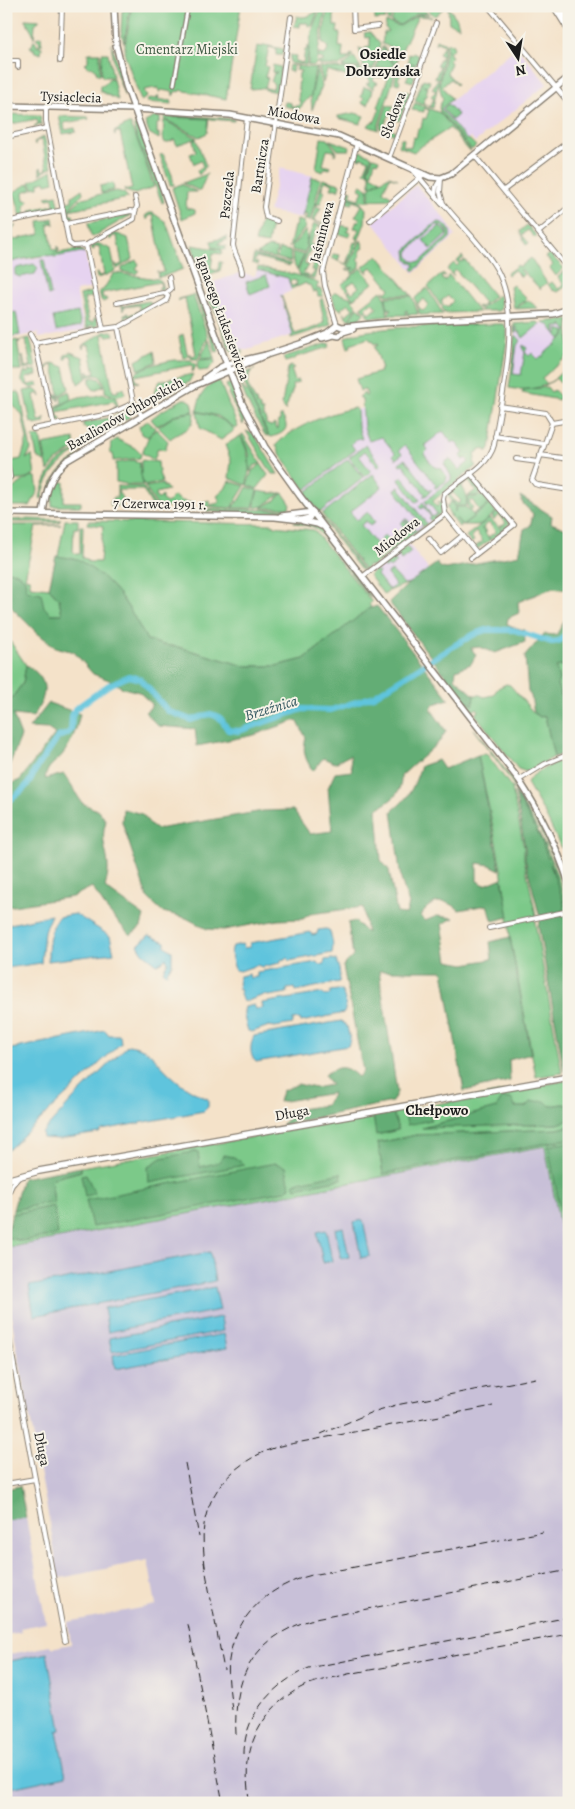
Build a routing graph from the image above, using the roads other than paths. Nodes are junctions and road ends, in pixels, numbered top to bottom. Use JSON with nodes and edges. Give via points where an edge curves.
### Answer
{"nodes":[{"id":1,"x":47,"y":6,"type":"edge"},
{"id":2,"x":188,"y":6,"type":"edge"},
{"id":3,"x":353,"y":6,"type":"edge"},
{"id":4,"x":488,"y":6,"type":"edge"},
{"id":5,"x":554,"y":6,"type":"edge"},
{"id":6,"x":558,"y":6,"type":"edge"},
{"id":7,"x":62,"y":7,"type":"edge"},
{"id":8,"x":79,"y":7,"type":"edge"},
{"id":9,"x":91,"y":7,"type":"edge"},
{"id":10,"x":114,"y":7,"type":"edge"},
{"id":11,"x":291,"y":17,"type":"dead end"},
{"id":12,"x":569,"y":20,"type":"edge"},
{"id":13,"x":436,"y":23,"type":"dead end"},
{"id":14,"x":378,"y":26,"type":"dead end"},
{"id":15,"x":569,"y":30,"type":"edge"},
{"id":16,"x":6,"y":61,"type":"edge"},
{"id":17,"x":60,"y":61,"type":"dead end"},
{"id":18,"x":18,"y":66,"type":"dead end"},
{"id":19,"x":569,"y":77,"type":"edge"},
{"id":20,"x":174,"y":84,"type":"dead end"},
{"id":21,"x":556,"y":88,"type":"junction"},
{"id":22,"x":275,"y":95,"type":"dead end"},
{"id":23,"x":281,"y":95,"type":"junction"},
{"id":24,"x":569,"y":103,"type":"edge"},
{"id":25,"x":6,"y":106,"type":"edge"},
{"id":26,"x":46,"y":107,"type":"junction"},
{"id":27,"x":134,"y":109,"type":"junction"},
{"id":28,"x":247,"y":118,"type":"junction"},
{"id":29,"x":277,"y":124,"type":"junction"},
{"id":30,"x":47,"y":128,"type":"junction"},
{"id":31,"x":6,"y":137,"type":"edge"},
{"id":32,"x":569,"y":141,"type":"edge"},
{"id":33,"x":357,"y":144,"type":"junction"},
{"id":34,"x":474,"y":155,"type":"junction"},
{"id":35,"x":389,"y":158,"type":"junction"},
{"id":36,"x":421,"y":176,"type":"junction"},
{"id":37,"x":441,"y":178,"type":"junction"},
{"id":38,"x":504,"y":190,"type":"junction"},
{"id":39,"x":435,"y":196,"type":"junction"},
{"id":40,"x":135,"y":197,"type":"dead end"},
{"id":41,"x":569,"y":207,"type":"edge"},
{"id":42,"x":63,"y":210,"type":"junction"},
{"id":43,"x":448,"y":210,"type":"junction"},
{"id":44,"x":135,"y":212,"type":"junction"},
{"id":45,"x":277,"y":221,"type":"dead end"},
{"id":46,"x":370,"y":221,"type":"dead end"},
{"id":47,"x":6,"y":222,"type":"edge"},
{"id":48,"x":66,"y":224,"type":"junction"},
{"id":49,"x":539,"y":232,"type":"junction"},
{"id":50,"x":88,"y":244,"type":"dead end"},
{"id":51,"x":567,"y":264,"type":"edge"},
{"id":52,"x":569,"y":270,"type":"edge"},
{"id":53,"x":242,"y":273,"type":"dead end"},
{"id":54,"x":169,"y":277,"type":"dead end"},
{"id":55,"x":166,"y":294,"type":"junction"},
{"id":56,"x":117,"y":303,"type":"dead end"},
{"id":57,"x":569,"y":309,"type":"edge"},
{"id":58,"x":508,"y":317,"type":"junction"},
{"id":59,"x":122,"y":326,"type":"dead end"},
{"id":60,"x":103,"y":329,"type":"junction"},
{"id":61,"x":338,"y":330,"type":"junction"},
{"id":62,"x":30,"y":334,"type":"dead end"},
{"id":63,"x":35,"y":343,"type":"junction"},
{"id":64,"x":223,"y":355,"type":"junction"},
{"id":65,"x":266,"y":355,"type":"junction"},
{"id":66,"x":238,"y":361,"type":"junction"},
{"id":67,"x":227,"y":364,"type":"junction"},
{"id":68,"x":221,"y":366,"type":"junction"},
{"id":69,"x":240,"y":368,"type":"junction"},
{"id":70,"x":230,"y":371,"type":"junction"},
{"id":71,"x":223,"y":373,"type":"junction"},
{"id":72,"x":232,"y":379,"type":"junction"},
{"id":73,"x":194,"y":386,"type":"junction"},
{"id":74,"x":134,"y":403,"type":"junction"},
{"id":75,"x":500,"y":406,"type":"junction"},
{"id":76,"x":142,"y":416,"type":"junction"},
{"id":77,"x":569,"y":420,"type":"edge"},
{"id":78,"x":552,"y":423,"type":"junction"},
{"id":79,"x":54,"y":425,"type":"junction"},
{"id":80,"x":33,"y":430,"type":"dead end"},
{"id":81,"x":495,"y":436,"type":"junction"},
{"id":82,"x":544,"y":444,"type":"junction"},
{"id":83,"x":540,"y":454,"type":"junction"},
{"id":84,"x":516,"y":459,"type":"dead end"},
{"id":85,"x":569,"y":459,"type":"edge"},
{"id":86,"x":538,"y":462,"type":"junction"},
{"id":87,"x":8,"y":466,"type":"dead end"},
{"id":88,"x":470,"y":474,"type":"junction"},
{"id":89,"x":6,"y":478,"type":"edge"},
{"id":90,"x":569,"y":490,"type":"edge"},
{"id":91,"x":304,"y":501,"type":"junction"},
{"id":92,"x":313,"y":512,"type":"junction"},
{"id":93,"x":6,"y":513,"type":"edge"},
{"id":94,"x":44,"y":513,"type":"junction"},
{"id":95,"x":445,"y":513,"type":"junction"},
{"id":96,"x":298,"y":514,"type":"junction"},
{"id":97,"x":276,"y":517,"type":"junction"},
{"id":98,"x":293,"y":520,"type":"junction"},
{"id":99,"x":326,"y":529,"type":"junction"},
{"id":100,"x":463,"y":535,"type":"junction"},
{"id":101,"x":429,"y":538,"type":"dead end"},
{"id":102,"x":477,"y":553,"type":"junction"},
{"id":103,"x":471,"y":558,"type":"dead end"},
{"id":104,"x":362,"y":577,"type":"junction"},
{"id":105,"x":569,"y":754,"type":"edge"},
{"id":106,"x":519,"y":780,"type":"junction"},
{"id":107,"x":569,"y":883,"type":"edge"},
{"id":108,"x":569,"y":911,"type":"edge"},
{"id":109,"x":490,"y":928,"type":"dead end"},
{"id":110,"x":567,"y":1077,"type":"edge"},
{"id":111,"x":26,"y":1174,"type":"junction"},
{"id":112,"x":19,"y":1177,"type":"junction"},
{"id":113,"x":6,"y":1182,"type":"edge"},
{"id":114,"x":6,"y":1198,"type":"edge"},
{"id":115,"x":6,"y":1322,"type":"edge"},
{"id":116,"x":35,"y":1479,"type":"junction"},
{"id":117,"x":6,"y":1484,"type":"edge"},
{"id":118,"x":65,"y":1641,"type":"dead end"}],
"edges":[{"from":1,"to":7,"type":"street"},
{"from":2,"to":20,"type":"street"},
{"from":3,"to":14,"type":"street","via":[[354,29]]},
{"from":4,"to":21,"type":"street"},
{"from":5,"to":15,"type":"main road"},
{"from":6,"to":12,"type":"main road"},
{"from":7,"to":8,"type":"street"},
{"from":7,"to":17,"type":"street"},
{"from":8,"to":9,"type":"street"},
{"from":9,"to":10,"type":"street"},
{"from":10,"to":27,"type":"street","name":"Ignacego Łukasiewicza","via":[[118,60]]},
{"from":11,"to":23,"type":"street","name":"Bartnicza"},
{"from":13,"to":35,"type":"street","name":"Słodowa"},
{"from":16,"to":18,"type":"street","via":[[18,61]]},
{"from":19,"to":21,"type":"street"},
{"from":21,"to":24,"type":"street"},
{"from":21,"to":34,"type":"street"},
{"from":22,"to":23,"type":"street"},
{"from":23,"to":29,"type":"street","name":"Bartnicza"},
{"from":25,"to":26,"type":"street","name":"Tysiąclecia"},
{"from":26,"to":27,"type":"street","name":"Tysiąclecia"},
{"from":26,"to":30,"type":"street"},
{"from":27,"to":28,"type":"street","name":"Miodowa"},
{"from":27,"to":64,"type":"street","name":"Ignacego Łukasiewicza"},
{"from":28,"to":29,"type":"street","name":"Miodowa"},
{"from":28,"to":53,"type":"street","name":"Pszczela","via":[[233,245]]},
{"from":29,"to":33,"type":"street","name":"Miodowa","via":[[334,134]]},
{"from":29,"to":45,"type":"street","name":"Bartnicza","via":[[264,207],[266,217]]},
{"from":30,"to":31,"type":"street"},
{"from":30,"to":42,"type":"street"},
{"from":32,"to":38,"type":"street"},
{"from":33,"to":35,"type":"street","name":"Miodowa"},
{"from":33,"to":61,"type":"street","name":"Jaśminowa","via":[[323,272]]},
{"from":34,"to":37,"type":"street"},
{"from":34,"to":38,"type":"street"},
{"from":35,"to":36,"type":"street","name":"Miodowa"},
{"from":36,"to":37,"type":"street","name":"Miodowa"},
{"from":36,"to":39,"type":"street"},
{"from":36,"to":46,"type":"street"},
{"from":37,"to":39,"type":"street"},
{"from":37,"to":43,"type":"street","via":[[441,197]]},
{"from":38,"to":49,"type":"street"},
{"from":39,"to":43,"type":"street"},
{"from":40,"to":44,"type":"street"},
{"from":41,"to":49,"type":"street"},
{"from":42,"to":47,"type":"street"},
{"from":42,"to":48,"type":"street"},
{"from":43,"to":58,"type":"street","via":[[496,268],[504,288]]},
{"from":44,"to":48,"type":"street"},
{"from":44,"to":50,"type":"street","via":[[134,219]]},
{"from":48,"to":60,"type":"street","via":[[72,246],[86,245]]},
{"from":49,"to":51,"type":"street"},
{"from":51,"to":52,"type":"street"},
{"from":54,"to":55,"type":"street","via":[[171,289]]},
{"from":55,"to":56,"type":"street"},
{"from":55,"to":59,"type":"street","via":[[166,301]]},
{"from":57,"to":58,"type":"street","via":[[553,314]]},
{"from":58,"to":61,"type":"street","via":[[369,324]]},
{"from":58,"to":75,"type":"street","via":[[509,344]]},
{"from":60,"to":63,"type":"street"},
{"from":60,"to":74,"type":"street","via":[[118,326]]},
{"from":61,"to":65,"type":"street"},
{"from":62,"to":63,"type":"street"},
{"from":63,"to":79,"type":"street"},
{"from":64,"to":66,"type":"street"},
{"from":64,"to":67,"type":"street","name":"Ignacego Łukasiewicza"},
{"from":64,"to":68,"type":"street"},
{"from":65,"to":66,"type":"street","name":"Batalionów Chłopskich"},
{"from":65,"to":69,"type":"street","name":"Batalionów Chłopskich"},
{"from":66,"to":67,"type":"street","name":"Batalionów Chłopskich"},
{"from":67,"to":68,"type":"street","name":"Batalionów Chłopskich"},
{"from":67,"to":70,"type":"street","name":"Ignacego Łukasiewicza"},
{"from":68,"to":73,"type":"street","name":"Batalionów Chłopskich"},
{"from":69,"to":70,"type":"street","name":"Batalionów Chłopskich"},
{"from":69,"to":72,"type":"street"},
{"from":70,"to":71,"type":"street","name":"Batalionów Chłopskich"},
{"from":70,"to":72,"type":"street","name":"Ignacego Łukasiewicza"},
{"from":71,"to":72,"type":"street"},
{"from":71,"to":73,"type":"street","name":"Batalionów Chłopskich"},
{"from":72,"to":91,"type":"street","name":"Ignacego Łukasiewicza","via":[[265,447]]},
{"from":73,"to":76,"type":"street","name":"Batalionów Chłopskich"},
{"from":74,"to":76,"type":"street"},
{"from":74,"to":79,"type":"street","via":[[109,414]]},
{"from":75,"to":78,"type":"street","via":[[546,413]]},
{"from":75,"to":81,"type":"street"},
{"from":76,"to":94,"type":"street","name":"Batalionów Chłopskich","via":[[61,466],[49,484]]},
{"from":77,"to":78,"type":"street"},
{"from":78,"to":82,"type":"street"},
{"from":79,"to":80,"type":"street"},
{"from":81,"to":82,"type":"street"},
{"from":81,"to":88,"type":"street","via":[[490,454]]},
{"from":82,"to":83,"type":"street"},
{"from":83,"to":85,"type":"street"},
{"from":83,"to":86,"type":"street"},
{"from":84,"to":86,"type":"street"},
{"from":86,"to":90,"type":"street","via":[[533,477],[535,484]]},
{"from":87,"to":89,"type":"street","via":[[10,477]]},
{"from":88,"to":95,"type":"street","via":[[444,494]]},
{"from":88,"to":102,"type":"street","via":[[514,525]]},
{"from":91,"to":92,"type":"street","name":"Ignacego Łukasiewicza"},
{"from":91,"to":96,"type":"street"},
{"from":92,"to":96,"type":"street","name":"7 Czerwca 1991 r."},
{"from":92,"to":98,"type":"street","via":[[306,520]]},
{"from":92,"to":99,"type":"street","name":"Ignacego Łukasiewicza"},
{"from":93,"to":94,"type":"street","name":"7 Czerwca 1991 r."},
{"from":94,"to":97,"type":"street","name":"7 Czerwca 1991 r."},
{"from":95,"to":100,"type":"street"},
{"from":95,"to":104,"type":"street","name":"Miodowa"},
{"from":96,"to":97,"type":"street","name":"7 Czerwca 1991 r."},
{"from":97,"to":98,"type":"street","name":"7 Czerwca 1991 r."},
{"from":98,"to":99,"type":"street","name":"7 Czerwca 1991 r."},
{"from":99,"to":104,"type":"street","name":"Ignacego Łukasiewicza"},
{"from":100,"to":101,"type":"street","name":"Miodowa","via":[[441,553]]},
{"from":100,"to":102,"type":"street"},
{"from":102,"to":103,"type":"street"},
{"from":104,"to":106,"type":"street","name":"Ignacego Łukasiewicza"},
{"from":105,"to":106,"type":"street"},
{"from":106,"to":107,"type":"street","via":[[548,832]]},
{"from":108,"to":109,"type":"street"},
{"from":110,"to":111,"type":"main road","name":"Długa"},
{"from":111,"to":112,"type":"main road","name":"Długa"},
{"from":111,"to":113,"type":"main road","name":"Długa"},
{"from":112,"to":113,"type":"main road","name":"Długa"},
{"from":112,"to":114,"type":"street"},
{"from":115,"to":116,"type":"street","name":"Długa"},
{"from":116,"to":117,"type":"street"},
{"from":116,"to":118,"type":"street","name":"Długa"}]}
